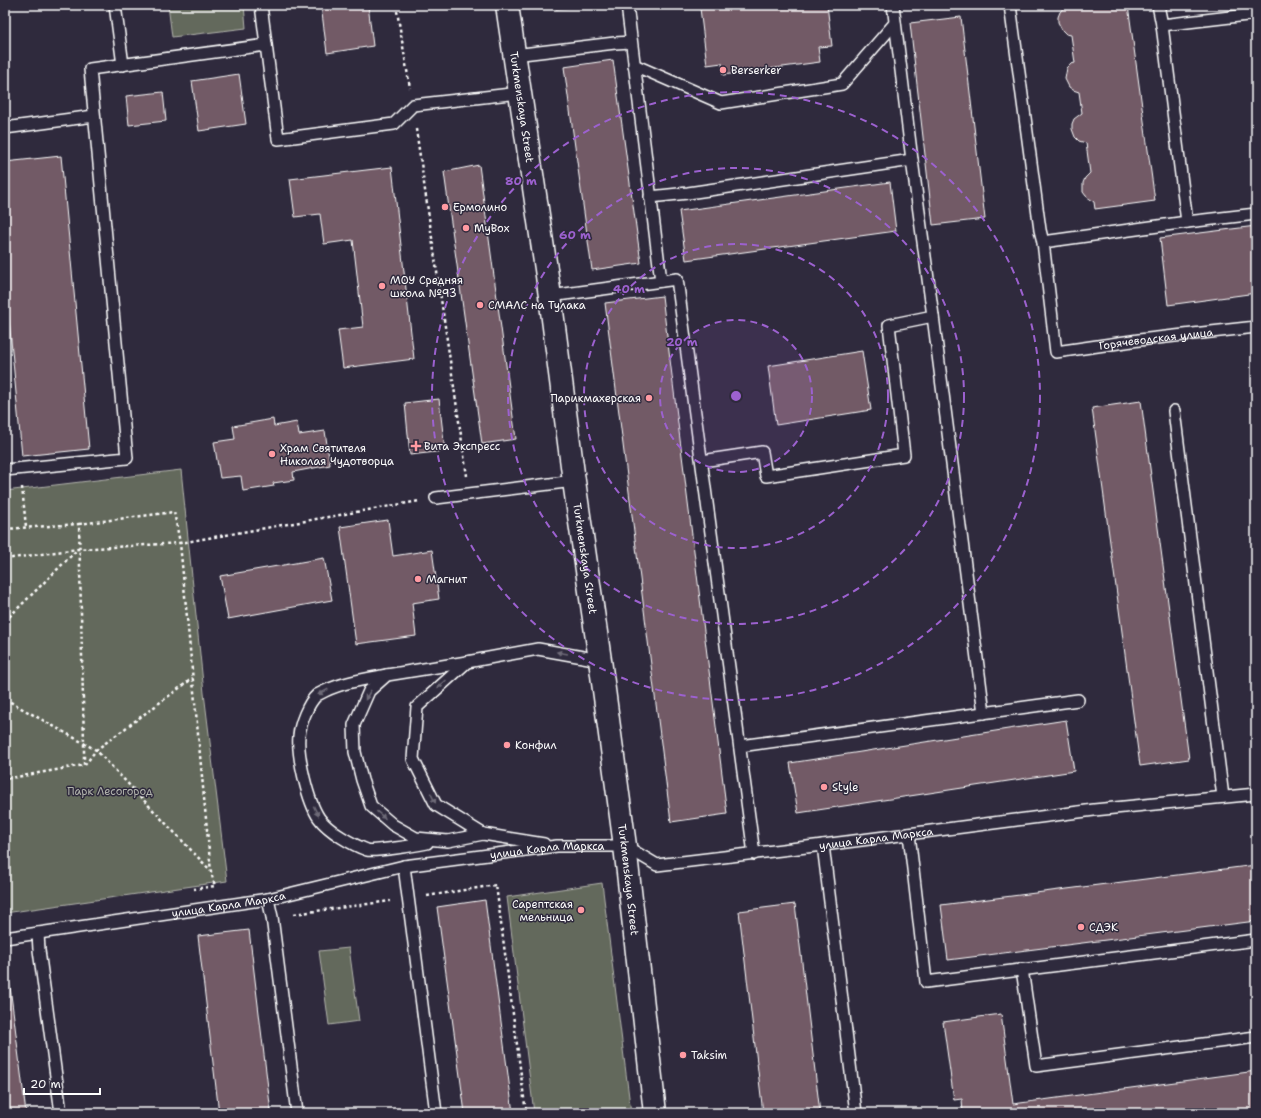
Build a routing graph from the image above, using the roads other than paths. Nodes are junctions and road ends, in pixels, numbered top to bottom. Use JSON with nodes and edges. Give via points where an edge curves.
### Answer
{"nodes":[{"id":1,"x":115,"y":5,"type":"edge"},
{"id":2,"x":261,"y":5,"type":"edge"},
{"id":3,"x":507,"y":5,"type":"edge"},
{"id":4,"x":626,"y":5,"type":"edge"},
{"id":5,"x":893,"y":5,"type":"edge"},
{"id":6,"x":1010,"y":5,"type":"edge"},
{"id":7,"x":1158,"y":5,"type":"edge"},
{"id":8,"x":1256,"y":14,"type":"edge"},
{"id":9,"x":895,"y":23,"type":"junction"},
{"id":10,"x":1162,"y":25,"type":"junction"},
{"id":11,"x":631,"y":42,"type":"junction"},
{"id":12,"x":266,"y":45,"type":"junction"},
{"id":13,"x":514,"y":55,"type":"junction"},
{"id":14,"x":123,"y":65,"type":"junction"},
{"id":15,"x":634,"y":65,"type":"junction"},
{"id":16,"x":519,"y":93,"type":"junction"},
{"id":17,"x":94,"y":116,"type":"junction"},
{"id":18,"x":5,"y":128,"type":"edge"},
{"id":19,"x":912,"y":160,"type":"junction"},
{"id":20,"x":650,"y":197,"type":"junction"},
{"id":21,"x":1256,"y":214,"type":"edge"},
{"id":22,"x":1186,"y":222,"type":"junction"},
{"id":23,"x":1043,"y":242,"type":"junction"},
{"id":24,"x":661,"y":281,"type":"junction"},
{"id":25,"x":550,"y":296,"type":"junction"},
{"id":26,"x":933,"y":316,"type":"junction"},
{"id":27,"x":1256,"y":327,"type":"edge"},
{"id":28,"x":1174,"y":411,"type":"dead end"},
{"id":29,"x":702,"y":461,"type":"junction"},
{"id":30,"x":5,"y":470,"type":"edge"},
{"id":31,"x":574,"y":481,"type":"junction"},
{"id":32,"x":436,"y":498,"type":"road end"},
{"id":33,"x":600,"y":660,"type":"junction"},
{"id":34,"x":467,"y":662,"type":"junction"},
{"id":35,"x":387,"y":675,"type":"junction"},
{"id":36,"x":1078,"y":700,"type":"dead end"},
{"id":37,"x":984,"y":713,"type":"junction"},
{"id":38,"x":740,"y":746,"type":"junction"},
{"id":39,"x":1256,"y":794,"type":"edge"},
{"id":40,"x":1223,"y":797,"type":"junction"},
{"id":41,"x":483,"y":834,"type":"junction"},
{"id":42,"x":909,"y":834,"type":"junction"},
{"id":43,"x":448,"y":841,"type":"junction"},
{"id":44,"x":823,"y":845,"type":"junction"},
{"id":45,"x":556,"y":846,"type":"junction"},
{"id":46,"x":625,"y":846,"type":"junction"},
{"id":47,"x":754,"y":854,"type":"junction"},
{"id":48,"x":404,"y":866,"type":"junction"},
{"id":49,"x":268,"y":899,"type":"junction"},
{"id":50,"x":38,"y":932,"type":"junction"},
{"id":51,"x":5,"y":938,"type":"edge"},
{"id":52,"x":1256,"y":940,"type":"edge"},
{"id":53,"x":1022,"y":969,"type":"junction"},
{"id":54,"x":1256,"y":1037,"type":"edge"},
{"id":55,"x":61,"y":1113,"type":"edge"},
{"id":56,"x":297,"y":1113,"type":"edge"},
{"id":57,"x":436,"y":1113,"type":"edge"},
{"id":58,"x":655,"y":1113,"type":"edge"},
{"id":59,"x":856,"y":1113,"type":"edge"}],
"edges":[{"from":1,"to":14,"type":"lane"},
{"from":2,"to":12,"type":"lane"},
{"from":3,"to":13,"type":"street","name":"Turkmenskaya Street"},
{"from":4,"to":11,"type":"lane"},
{"from":5,"to":9,"type":"lane"},
{"from":6,"to":23,"type":"lane"},
{"from":7,"to":10,"type":"lane"},
{"from":8,"to":10,"type":"lane"},
{"from":9,"to":15,"type":"lane","via":[[842,84],[721,103]]},
{"from":9,"to":19,"type":"lane"},
{"from":10,"to":22,"type":"lane"},
{"from":11,"to":13,"type":"lane"},
{"from":11,"to":15,"type":"lane"},
{"from":12,"to":14,"type":"lane"},
{"from":12,"to":16,"type":"lane","via":[[278,139],[394,124],[412,105]]},
{"from":13,"to":16,"type":"street","name":"Turkmenskaya Street"},
{"from":14,"to":17,"type":"lane","via":[[90,69]]},
{"from":15,"to":20,"type":"lane"},
{"from":16,"to":25,"type":"street","name":"Turkmenskaya Street"},
{"from":17,"to":18,"type":"lane"},
{"from":17,"to":30,"type":"lane","via":[[127,458]]},
{"from":19,"to":20,"type":"lane"},
{"from":19,"to":26,"type":"lane"},
{"from":20,"to":24,"type":"lane"},
{"from":21,"to":22,"type":"lane"},
{"from":22,"to":23,"type":"lane"},
{"from":23,"to":27,"type":"lane","name":"Горячеводская улица","via":[[1056,352]]},
{"from":24,"to":25,"type":"lane"},
{"from":24,"to":29,"type":"lane","via":[[677,279]]},
{"from":25,"to":31,"type":"street","name":"Turkmenskaya Street"},
{"from":26,"to":29,"type":"lane","via":[[889,325],[904,455],[766,476],[762,452]]},
{"from":26,"to":37,"type":"lane"},
{"from":28,"to":40,"type":"lane"},
{"from":29,"to":38,"type":"lane"},
{"from":31,"to":32,"type":"lane"},
{"from":31,"to":33,"type":"street","name":"Turkmenskaya Street"},
{"from":33,"to":34,"type":"lane","one_way":true,"via":[[538,649]]},
{"from":33,"to":46,"type":"street","name":"Turkmenskaya Street"},
{"from":34,"to":35,"type":"lane"},
{"from":34,"to":41,"type":"lane","one_way":true,"via":[[417,707],[413,758],[436,805]]},
{"from":35,"to":43,"type":"lane","one_way":true,"via":[[369,691],[354,725],[355,752],[371,806],[393,825],[416,838]]},
{"from":35,"to":43,"type":"lane","one_way":true,"via":[[336,685],[317,695],[304,715],[299,737],[300,760],[312,802],[320,819],[336,834],[369,851]]},
{"from":36,"to":37,"type":"lane"},
{"from":37,"to":38,"type":"lane"},
{"from":38,"to":47,"type":"lane"},
{"from":39,"to":40,"type":"lane","name":"улица Карла Маркса"},
{"from":40,"to":42,"type":"lane","name":"улица Карла Маркса","via":[[1094,810]]},
{"from":41,"to":43,"type":"lane"},
{"from":41,"to":45,"type":"lane"},
{"from":42,"to":44,"type":"lane","name":"улица Карла Маркса"},
{"from":42,"to":53,"type":"lane","via":[[926,982]]},
{"from":44,"to":47,"type":"lane","name":"улица Карла Маркса"},
{"from":44,"to":59,"type":"lane"},
{"from":45,"to":46,"type":"lane","name":"улица Карла Маркса"},
{"from":45,"to":48,"type":"lane","name":"улица Карла Маркса"},
{"from":46,"to":47,"type":"lane","name":"улица Карла Маркса","via":[[657,865]]},
{"from":46,"to":58,"type":"street","name":"Turkmenskaya Street"},
{"from":48,"to":49,"type":"lane","name":"улица Карла Маркса"},
{"from":48,"to":57,"type":"lane"},
{"from":49,"to":50,"type":"lane","name":"улица Карла Маркса"},
{"from":49,"to":56,"type":"lane"},
{"from":50,"to":51,"type":"lane","name":"улица Карла Маркса"},
{"from":50,"to":55,"type":"lane"},
{"from":52,"to":53,"type":"lane"},
{"from":53,"to":54,"type":"lane","via":[[1036,1066]]}]}
